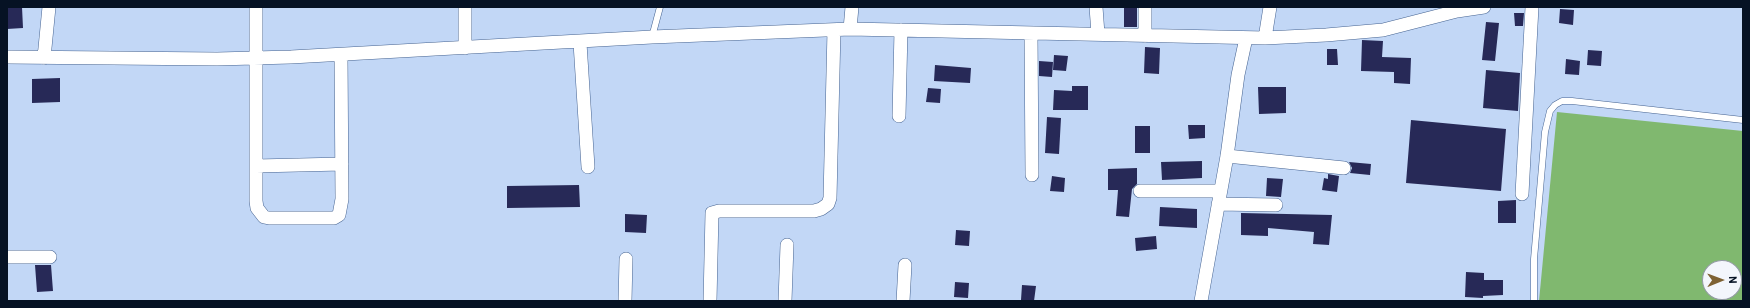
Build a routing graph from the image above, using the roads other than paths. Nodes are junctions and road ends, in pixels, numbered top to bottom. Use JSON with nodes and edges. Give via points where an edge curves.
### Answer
{"nodes":[{"id":1,"x":49,"y":7,"type":"edge"},
{"id":2,"x":256,"y":7,"type":"edge"},
{"id":3,"x":465,"y":7,"type":"edge"},
{"id":4,"x":660,"y":7,"type":"edge"},
{"id":5,"x":852,"y":7,"type":"edge"},
{"id":6,"x":1096,"y":7,"type":"edge"},
{"id":7,"x":1145,"y":7,"type":"edge"},
{"id":8,"x":1270,"y":7,"type":"edge"},
{"id":9,"x":1484,"y":7,"type":"edge"},
{"id":10,"x":1532,"y":7,"type":"edge"},
{"id":11,"x":850,"y":29,"type":"junction"},
{"id":12,"x":834,"y":30,"type":"junction"},
{"id":13,"x":901,"y":30,"type":"junction"},
{"id":14,"x":1031,"y":33,"type":"junction"},
{"id":15,"x":1098,"y":34,"type":"junction"},
{"id":16,"x":1146,"y":36,"type":"junction"},
{"id":17,"x":652,"y":38,"type":"junction"},
{"id":18,"x":1246,"y":38,"type":"junction"},
{"id":19,"x":1265,"y":38,"type":"junction"},
{"id":20,"x":580,"y":43,"type":"junction"},
{"id":21,"x":465,"y":48,"type":"junction"},
{"id":22,"x":341,"y":55,"type":"junction"},
{"id":23,"x":7,"y":57,"type":"edge"},
{"id":24,"x":44,"y":58,"type":"junction"},
{"id":25,"x":255,"y":58,"type":"junction"},
{"id":26,"x":899,"y":116,"type":"dead end"},
{"id":27,"x":1743,"y":120,"type":"edge"},
{"id":28,"x":1227,"y":156,"type":"junction"},
{"id":29,"x":342,"y":164,"type":"junction"},
{"id":30,"x":256,"y":166,"type":"junction"},
{"id":31,"x":588,"y":167,"type":"dead end"},
{"id":32,"x":1344,"y":168,"type":"dead end"},
{"id":33,"x":1032,"y":175,"type":"dead end"},
{"id":34,"x":1140,"y":191,"type":"dead end"},
{"id":35,"x":1522,"y":194,"type":"dead end"},
{"id":36,"x":1219,"y":197,"type":"junction"},
{"id":37,"x":1276,"y":205,"type":"dead end"},
{"id":38,"x":787,"y":245,"type":"dead end"},
{"id":39,"x":7,"y":257,"type":"edge"},
{"id":40,"x":50,"y":257,"type":"dead end"},
{"id":41,"x":626,"y":259,"type":"dead end"},
{"id":42,"x":905,"y":264,"type":"dead end"},
{"id":43,"x":625,"y":301,"type":"edge"},
{"id":44,"x":710,"y":301,"type":"edge"},
{"id":45,"x":785,"y":301,"type":"edge"},
{"id":46,"x":903,"y":301,"type":"edge"},
{"id":47,"x":1201,"y":301,"type":"edge"},
{"id":48,"x":1534,"y":301,"type":"edge"}],
"edges":[{"from":1,"to":24,"type":"street"},
{"from":2,"to":25,"type":"street"},
{"from":3,"to":21,"type":"street"},
{"from":4,"to":17,"type":"lane"},
{"from":5,"to":11,"type":"street"},
{"from":6,"to":15,"type":"street"},
{"from":7,"to":16,"type":"street"},
{"from":8,"to":19,"type":"street"},
{"from":9,"to":19,"type":"street","via":[[1383,30]]},
{"from":10,"to":35,"type":"street"},
{"from":11,"to":12,"type":"street"},
{"from":11,"to":13,"type":"street"},
{"from":12,"to":17,"type":"street"},
{"from":12,"to":44,"type":"street","via":[[828,204],[814,211],[712,213]]},
{"from":13,"to":14,"type":"street"},
{"from":13,"to":26,"type":"street"},
{"from":14,"to":15,"type":"street"},
{"from":14,"to":33,"type":"street"},
{"from":15,"to":16,"type":"street"},
{"from":16,"to":18,"type":"street"},
{"from":17,"to":20,"type":"street"},
{"from":18,"to":19,"type":"street"},
{"from":18,"to":28,"type":"street","via":[[1238,75]]},
{"from":20,"to":21,"type":"street"},
{"from":20,"to":31,"type":"street"},
{"from":21,"to":22,"type":"street"},
{"from":22,"to":25,"type":"street"},
{"from":22,"to":29,"type":"street"},
{"from":23,"to":24,"type":"street"},
{"from":24,"to":25,"type":"street"},
{"from":25,"to":30,"type":"street"},
{"from":27,"to":48,"type":"lane","via":[[1572,101],[1555,105],[1550,111],[1545,132],[1534,259]]},
{"from":28,"to":32,"type":"street"},
{"from":28,"to":36,"type":"street"},
{"from":29,"to":30,"type":"street"},
{"from":29,"to":30,"type":"street","via":[[341,209],[334,218],[264,217],[257,208]]},
{"from":34,"to":36,"type":"street"},
{"from":36,"to":37,"type":"street"},
{"from":36,"to":47,"type":"street"},
{"from":38,"to":45,"type":"street"},
{"from":39,"to":40,"type":"street"},
{"from":41,"to":43,"type":"street"},
{"from":42,"to":46,"type":"street"}]}
